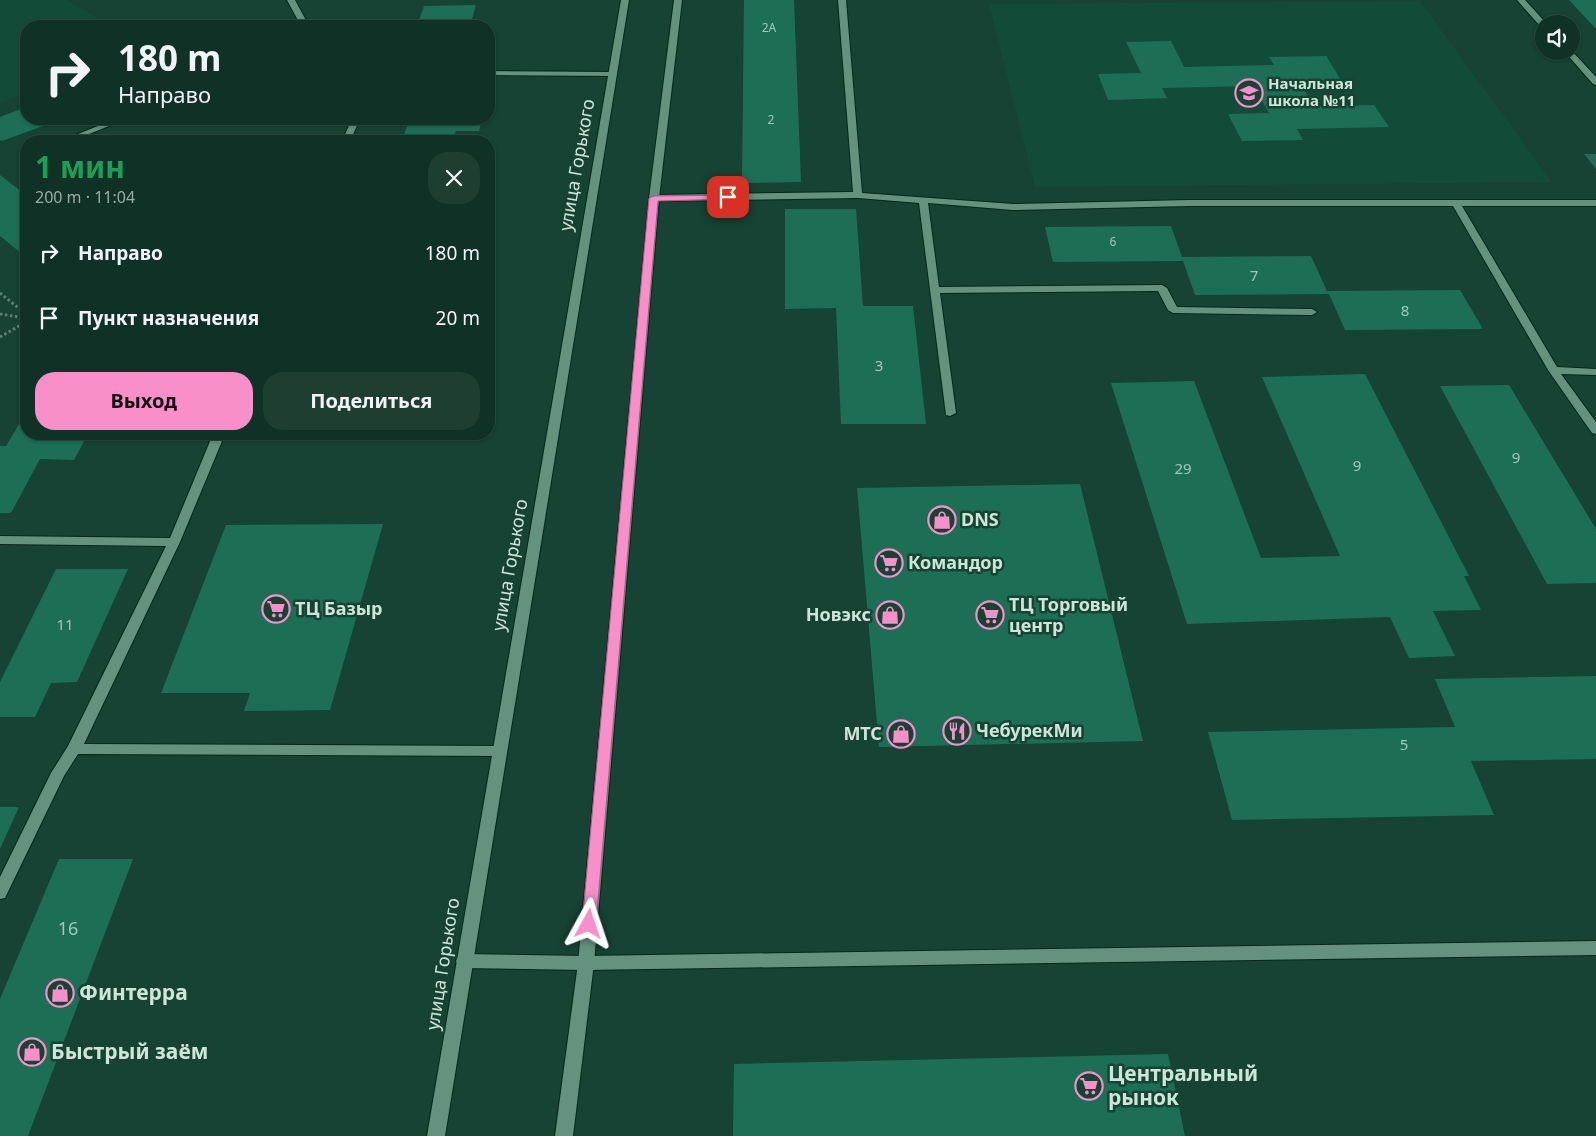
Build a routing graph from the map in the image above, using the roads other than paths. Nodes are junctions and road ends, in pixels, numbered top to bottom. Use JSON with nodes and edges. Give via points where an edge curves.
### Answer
{"nodes":[{"id":1,"x":291,"y":0,"type":"edge"},
{"id":2,"x":624,"y":0,"type":"edge"},
{"id":3,"x":678,"y":0,"type":"edge"},
{"id":4,"x":842,"y":0,"type":"edge"},
{"id":5,"x":1522,"y":0,"type":"edge"},
{"id":6,"x":1535,"y":15,"type":"edge"},
{"id":7,"x":302,"y":20,"type":"edge"},
{"id":8,"x":1576,"y":60,"type":"edge"},
{"id":9,"x":495,"y":73,"type":"edge"},
{"id":10,"x":613,"y":74,"type":"junction"},
{"id":11,"x":1596,"y":82,"type":"edge"},
{"id":12,"x":106,"y":125,"type":"edge"},
{"id":13,"x":80,"y":135,"type":"edge"},
{"id":14,"x":858,"y":196,"type":"junction"},
{"id":15,"x":654,"y":198,"type":"junction"},
{"id":16,"x":923,"y":200,"type":"junction"},
{"id":17,"x":1455,"y":202,"type":"junction"},
{"id":18,"x":1596,"y":203,"type":"edge"},
{"id":19,"x":934,"y":290,"type":"junction"},
{"id":20,"x":1312,"y":312,"type":"dead end"},
{"id":21,"x":1553,"y":370,"type":"junction"},
{"id":22,"x":1596,"y":372,"type":"edge"},
{"id":23,"x":950,"y":413,"type":"dead end"},
{"id":24,"x":1596,"y":430,"type":"edge"},
{"id":25,"x":216,"y":440,"type":"edge"},
{"id":26,"x":0,"y":540,"type":"edge"},
{"id":27,"x":174,"y":542,"type":"junction"},
{"id":28,"x":74,"y":749,"type":"junction"},
{"id":29,"x":499,"y":751,"type":"junction"},
{"id":30,"x":0,"y":893,"type":"edge"},
{"id":31,"x":1596,"y":948,"type":"edge"},
{"id":32,"x":464,"y":961,"type":"junction"},
{"id":33,"x":586,"y":964,"type":"junction"},
{"id":34,"x":436,"y":1136,"type":"edge"},
{"id":35,"x":564,"y":1136,"type":"edge"}],
"edges":[{"from":1,"to":7,"type":"main road"},
{"from":2,"to":10,"type":"main road","name":"улица Горького"},
{"from":3,"to":15,"type":"main road"},
{"from":4,"to":14,"type":"main road"},
{"from":5,"to":6,"type":"main road"},
{"from":8,"to":11,"type":"main road"},
{"from":9,"to":10,"type":"main road"},
{"from":10,"to":29,"type":"main road","name":"улица Горького"},
{"from":12,"to":13,"type":"main road"},
{"from":14,"to":15,"type":"main road"},
{"from":14,"to":16,"type":"main road"},
{"from":15,"to":33,"type":"main road"},
{"from":16,"to":17,"type":"main road","via":[[1013,207]]},
{"from":16,"to":19,"type":"main road"},
{"from":17,"to":18,"type":"main road"},
{"from":17,"to":21,"type":"main road"},
{"from":19,"to":20,"type":"main road","via":[[1162,288],[1173,310]]},
{"from":19,"to":23,"type":"main road"},
{"from":21,"to":22,"type":"main road"},
{"from":21,"to":24,"type":"main road"},
{"from":25,"to":27,"type":"main road"},
{"from":26,"to":27,"type":"main road"},
{"from":27,"to":28,"type":"main road"},
{"from":28,"to":29,"type":"main road"},
{"from":28,"to":30,"type":"main road","via":[[58,773]]},
{"from":29,"to":32,"type":"main road","name":"улица Горького"},
{"from":31,"to":33,"type":"main road"},
{"from":32,"to":33,"type":"main road"},
{"from":32,"to":34,"type":"main road","name":"улица Горького"},
{"from":33,"to":35,"type":"main road"}]}
